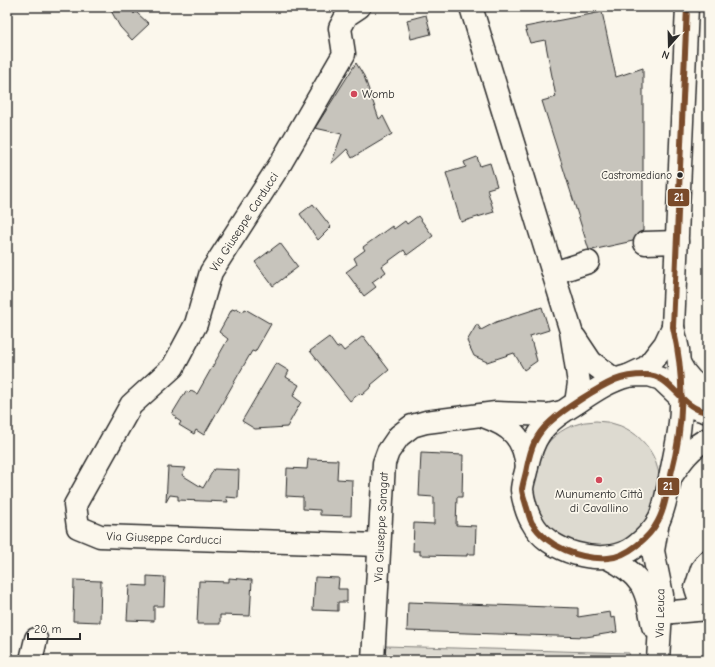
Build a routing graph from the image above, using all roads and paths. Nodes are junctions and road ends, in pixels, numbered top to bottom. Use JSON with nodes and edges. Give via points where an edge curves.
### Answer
{"nodes":[{"id":1,"x":359,"y":7,"type":"edge"},
{"id":2,"x":471,"y":7,"type":"edge"},
{"id":3,"x":686,"y":7,"type":"edge"},
{"id":4,"x":677,"y":242,"type":"junction"},
{"id":5,"x":645,"y":243,"type":"dead end"},
{"id":6,"x":588,"y":262,"type":"dead end"},
{"id":7,"x":554,"y":273,"type":"junction"},
{"id":8,"x":673,"y":327,"type":"junction"},
{"id":9,"x":571,"y":331,"type":"junction"},
{"id":10,"x":679,"y":363,"type":"junction"},
{"id":11,"x":622,"y":378,"type":"junction"},
{"id":12,"x":708,"y":392,"type":"edge"},
{"id":13,"x":681,"y":398,"type":"junction"},
{"id":14,"x":569,"y":408,"type":"junction"},
{"id":15,"x":708,"y":412,"type":"edge"},
{"id":16,"x":480,"y":415,"type":"junction"},
{"id":17,"x":708,"y":439,"type":"edge"},
{"id":18,"x":527,"y":467,"type":"junction"},
{"id":19,"x":670,"y":478,"type":"junction"},
{"id":20,"x":658,"y":521,"type":"junction"},
{"id":21,"x":379,"y":545,"type":"junction"},
{"id":22,"x":608,"y":558,"type":"junction"},
{"id":23,"x":708,"y":561,"type":"edge"},
{"id":24,"x":705,"y":609,"type":"edge"},
{"id":25,"x":661,"y":613,"type":"junction"},
{"id":26,"x":658,"y":659,"type":"edge"},
{"id":27,"x":373,"y":660,"type":"edge"}],
"edges":[{"from":1,"to":21,"type":"street","name":"Via Giuseppe Carducci","via":[[347,15],[340,28],[344,54],[280,166],[211,272],[196,324],[173,367],[131,405],[76,504],[78,527],[100,536]]},
{"from":2,"to":7,"type":"street"},
{"from":3,"to":4,"type":"street"},
{"from":4,"to":5,"type":"street"},
{"from":4,"to":8,"type":"street"},
{"from":6,"to":7,"type":"street"},
{"from":7,"to":9,"type":"street"},
{"from":8,"to":10,"type":"street"},
{"from":8,"to":11,"type":"street","via":[[665,344],[647,367]]},
{"from":9,"to":11,"type":"street","via":[[591,362]]},
{"from":9,"to":14,"type":"street","via":[[579,383]]},
{"from":10,"to":12,"type":"street","via":[[683,372]]},
{"from":10,"to":13,"type":"street"},
{"from":11,"to":13,"type":"street","via":[[649,374],[661,379]]},
{"from":11,"to":14,"type":"street"},
{"from":13,"to":15,"type":"street","via":[[692,407]]},
{"from":13,"to":19,"type":"street","via":[[681,428]]},
{"from":14,"to":16,"type":"street","name":"Via Giuseppe Saragat","via":[[548,415]]},
{"from":14,"to":18,"type":"street","via":[[542,429],[534,440]]},
{"from":16,"to":18,"type":"street","via":[[504,425],[520,439]]},
{"from":16,"to":21,"type":"street","name":"Via Giuseppe Saragat","via":[[426,422],[412,426],[399,436],[384,463]]},
{"from":17,"to":19,"type":"street","via":[[684,457]]},
{"from":18,"to":22,"type":"street","via":[[522,490],[532,523],[548,541],[566,551],[588,557]]},
{"from":19,"to":20,"type":"street"},
{"from":20,"to":22,"type":"street","via":[[631,550]]},
{"from":20,"to":25,"type":"street","name":"Via Leuca","via":[[653,551],[661,583]]},
{"from":21,"to":27,"type":"street","name":"Via Giuseppe Saragat"},
{"from":22,"to":26,"type":"street","name":"Via Leuca","via":[[624,566],[642,583],[649,606]]},
{"from":23,"to":24,"type":"street","via":[[702,569],[696,588]]},
{"from":24,"to":25,"type":"street"},
{"from":25,"to":26,"type":"street","name":"Via Leuca"}]}
